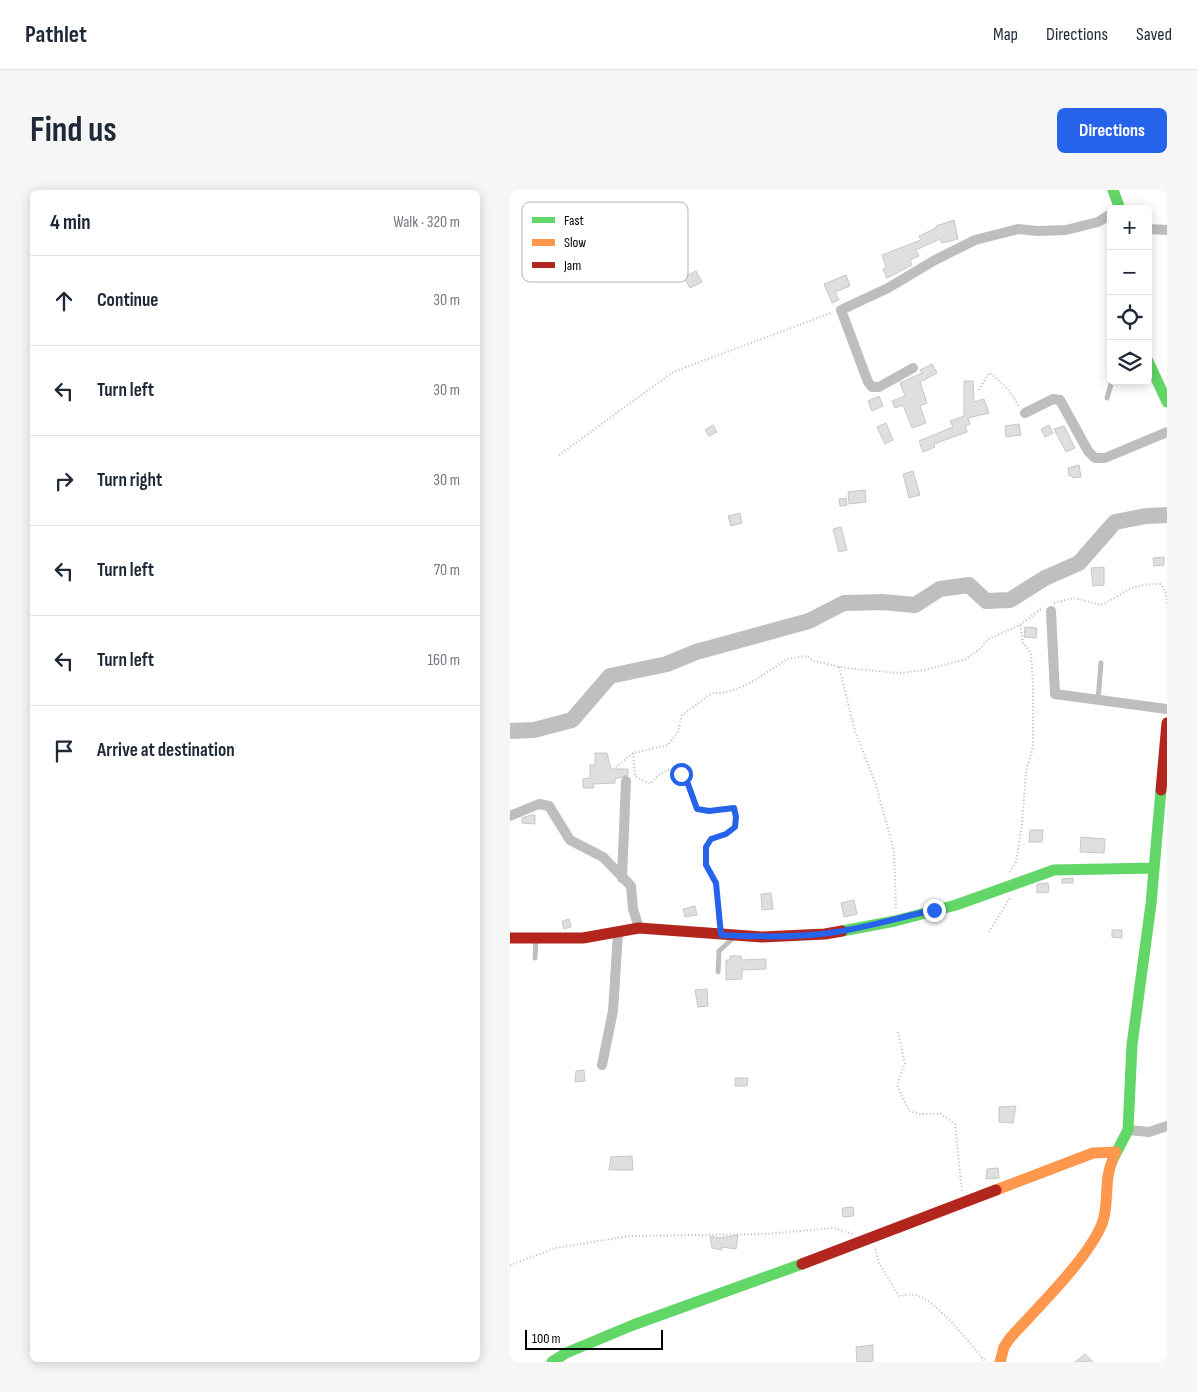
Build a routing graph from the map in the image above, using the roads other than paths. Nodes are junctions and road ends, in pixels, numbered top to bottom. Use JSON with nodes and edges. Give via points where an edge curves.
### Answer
{"nodes":[{"id":1,"x":1113,"y":190,"type":"edge"},
{"id":2,"x":1116,"y":205,"type":"edge"},
{"id":3,"x":1107,"y":216,"type":"edge"},
{"id":4,"x":1152,"y":229,"type":"edge"},
{"id":5,"x":1167,"y":230,"type":"edge"},
{"id":6,"x":913,"y":368,"type":"dead end"},
{"id":7,"x":1152,"y":370,"type":"edge"},
{"id":8,"x":1111,"y":385,"type":"edge"},
{"id":9,"x":1107,"y":398,"type":"dead end"},
{"id":10,"x":1167,"y":402,"type":"edge"},
{"id":11,"x":1024,"y":413,"type":"road end"},
{"id":12,"x":1167,"y":432,"type":"edge"},
{"id":13,"x":1050,"y":607,"type":"road end"},
{"id":14,"x":1100,"y":663,"type":"dead end"},
{"id":15,"x":1098,"y":701,"type":"junction"},
{"id":16,"x":1167,"y":710,"type":"edge"},
{"id":17,"x":1167,"y":723,"type":"edge"},
{"id":18,"x":626,"y":781,"type":"dead end"},
{"id":19,"x":510,"y":816,"type":"edge"},
{"id":20,"x":1154,"y":868,"type":"junction"},
{"id":21,"x":622,"y":878,"type":"junction"},
{"id":22,"x":639,"y":928,"type":"junction"},
{"id":23,"x":618,"y":933,"type":"junction"},
{"id":24,"x":736,"y":936,"type":"junction"},
{"id":25,"x":510,"y":938,"type":"edge"},
{"id":26,"x":536,"y":938,"type":"junction"},
{"id":27,"x":535,"y":958,"type":"dead end"},
{"id":28,"x":718,"y":972,"type":"dead end"},
{"id":29,"x":602,"y":1065,"type":"dead end"},
{"id":30,"x":1167,"y":1126,"type":"edge"},
{"id":31,"x":1128,"y":1130,"type":"junction"},
{"id":32,"x":1116,"y":1152,"type":"junction"},
{"id":33,"x":552,"y":1362,"type":"edge"},
{"id":34,"x":1000,"y":1362,"type":"edge"}],
"edges":[{"from":1,"to":2,"type":"street"},
{"from":3,"to":6,"type":"street","via":[[1098,222],[1066,230],[1018,229],[975,240],[841,310],[872,388]]},
{"from":4,"to":5,"type":"street"},
{"from":7,"to":10,"type":"street"},
{"from":8,"to":9,"type":"lane"},
{"from":11,"to":12,"type":"street","via":[[1053,399],[1060,400],[1094,458],[1104,458]]},
{"from":13,"to":15,"type":"street","via":[[1055,694]]},
{"from":14,"to":15,"type":"lane"},
{"from":15,"to":16,"type":"street"},
{"from":17,"to":20,"type":"street"},
{"from":18,"to":21,"type":"street"},
{"from":19,"to":21,"type":"street","via":[[539,804],[549,806],[570,840],[603,857]]},
{"from":20,"to":24,"type":"street","via":[[1065,868],[1016,882],[969,902],[895,921],[825,934]]},
{"from":20,"to":31,"type":"street","via":[[1132,1044]]},
{"from":21,"to":22,"type":"street","via":[[632,889],[633,909]]},
{"from":22,"to":23,"type":"street"},
{"from":22,"to":24,"type":"street"},
{"from":23,"to":26,"type":"street","via":[[583,938]]},
{"from":23,"to":29,"type":"street","via":[[613,1011]]},
{"from":24,"to":28,"type":"lane","via":[[720,948]]},
{"from":25,"to":26,"type":"street"},
{"from":26,"to":27,"type":"lane"},
{"from":30,"to":31,"type":"street","via":[[1149,1132]]},
{"from":31,"to":32,"type":"street"},
{"from":32,"to":33,"type":"street","via":[[1093,1153],[871,1239],[633,1325]]},
{"from":32,"to":34,"type":"street","via":[[1108,1170],[1103,1222],[1095,1237],[1067,1275],[1010,1338]]}]}
